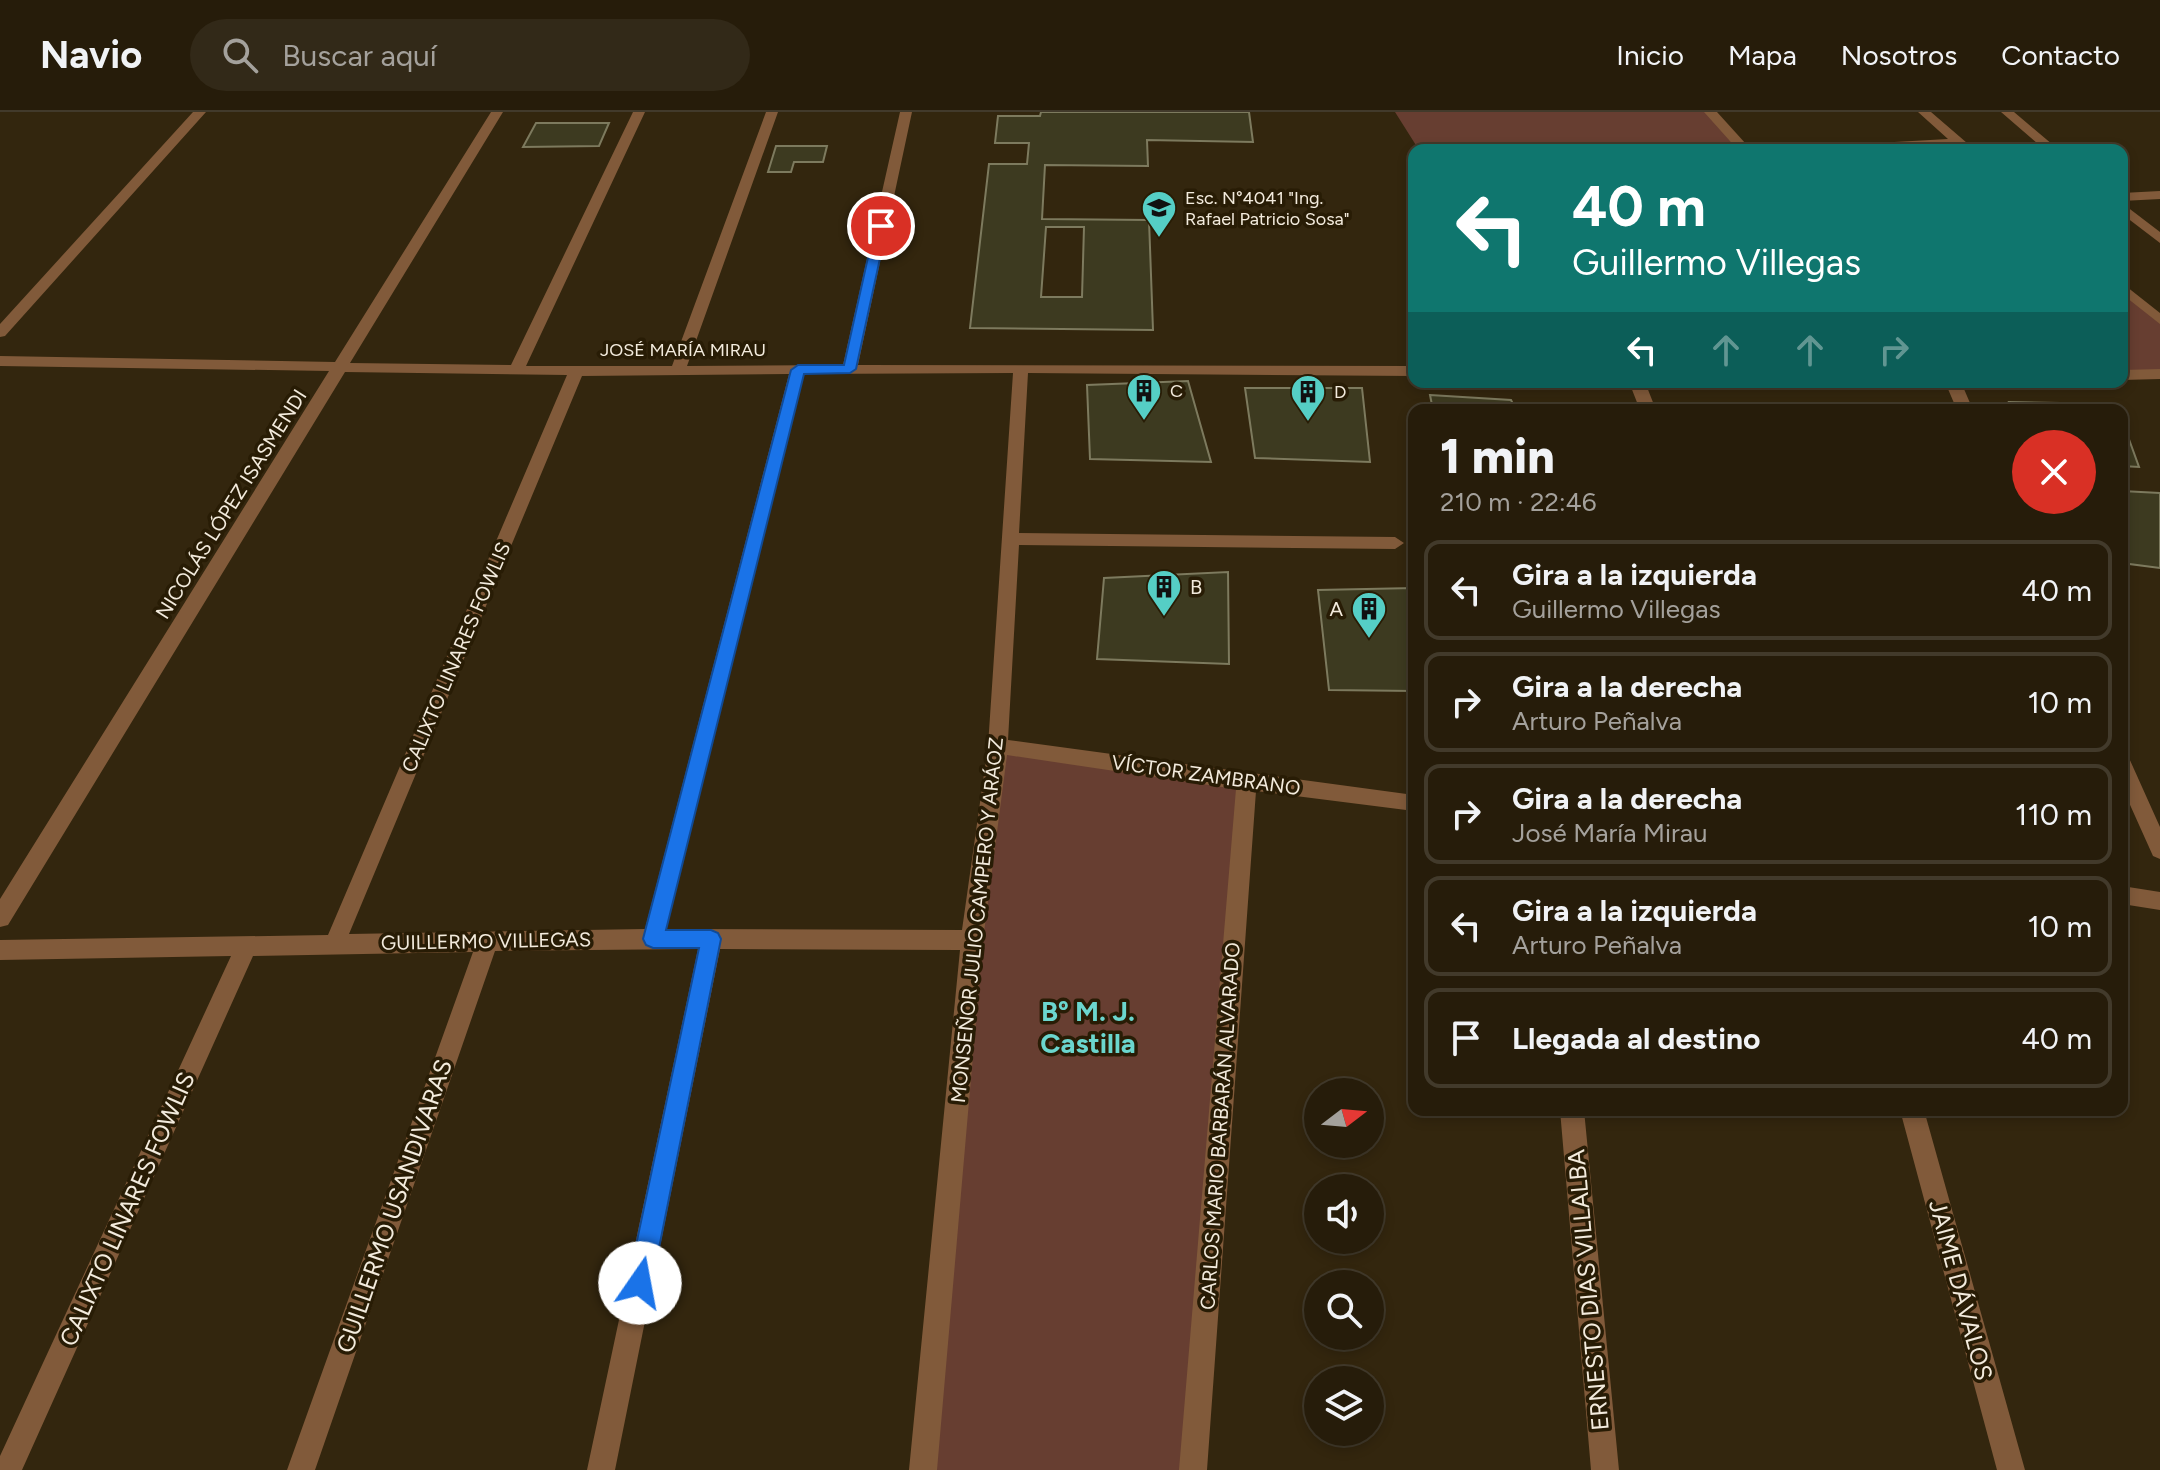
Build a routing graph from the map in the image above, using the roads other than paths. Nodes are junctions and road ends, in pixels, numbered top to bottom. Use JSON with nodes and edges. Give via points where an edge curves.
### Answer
{"nodes":[{"id":1,"x":200,"y":112,"type":"edge"},
{"id":2,"x":497,"y":112,"type":"edge"},
{"id":3,"x":639,"y":112,"type":"edge"},
{"id":4,"x":772,"y":112,"type":"edge"},
{"id":5,"x":906,"y":112,"type":"edge"},
{"id":6,"x":1710,"y":112,"type":"edge"},
{"id":7,"x":1924,"y":112,"type":"edge"},
{"id":8,"x":2007,"y":112,"type":"edge"},
{"id":9,"x":1739,"y":144,"type":"edge"},
{"id":10,"x":1961,"y":144,"type":"edge"},
{"id":11,"x":2046,"y":144,"type":"edge"},
{"id":12,"x":2160,"y":195,"type":"edge"},
{"id":13,"x":2128,"y":197,"type":"edge"},
{"id":14,"x":2128,"y":212,"type":"edge"},
{"id":15,"x":2160,"y":239,"type":"edge"},
{"id":16,"x":2128,"y":292,"type":"edge"},
{"id":17,"x":2160,"y":320,"type":"edge"},
{"id":18,"x":0,"y":333,"type":"edge"},
{"id":19,"x":0,"y":361,"type":"edge"},
{"id":20,"x":341,"y":368,"type":"junction"},
{"id":21,"x":1021,"y":368,"type":"junction"},
{"id":22,"x":850,"y":369,"type":"junction"},
{"id":23,"x":516,"y":370,"type":"junction"},
{"id":24,"x":678,"y":370,"type":"junction"},
{"id":25,"x":798,"y":370,"type":"junction"},
{"id":26,"x":576,"y":371,"type":"junction"},
{"id":27,"x":1408,"y":371,"type":"edge"},
{"id":28,"x":2160,"y":374,"type":"edge"},
{"id":29,"x":2128,"y":375,"type":"edge"},
{"id":30,"x":1010,"y":539,"type":"junction"},
{"id":31,"x":1395,"y":543,"type":"dead end"},
{"id":32,"x":998,"y":746,"type":"junction"},
{"id":33,"x":2128,"y":778,"type":"edge"},
{"id":34,"x":1247,"y":782,"type":"junction"},
{"id":35,"x":1408,"y":802,"type":"edge"},
{"id":36,"x":2160,"y":850,"type":"edge"},
{"id":37,"x":2128,"y":896,"type":"edge"},
{"id":38,"x":2160,"y":901,"type":"edge"},
{"id":39,"x":0,"y":918,"type":"edge"},
{"id":40,"x":653,"y":939,"type":"junction"},
{"id":41,"x":711,"y":939,"type":"junction"},
{"id":42,"x":972,"y":940,"type":"junction"},
{"id":43,"x":487,"y":942,"type":"junction"},
{"id":44,"x":335,"y":943,"type":"junction"},
{"id":45,"x":246,"y":947,"type":"junction"},
{"id":46,"x":0,"y":950,"type":"edge"},
{"id":47,"x":1573,"y":1116,"type":"edge"},
{"id":48,"x":1914,"y":1116,"type":"edge"},
{"id":49,"x":8,"y":1470,"type":"edge"},
{"id":50,"x":301,"y":1470,"type":"edge"},
{"id":51,"x":601,"y":1470,"type":"edge"},
{"id":52,"x":923,"y":1470,"type":"edge"},
{"id":53,"x":1193,"y":1470,"type":"edge"},
{"id":54,"x":1605,"y":1470,"type":"edge"},
{"id":55,"x":2011,"y":1470,"type":"edge"}],
"edges":[{"from":1,"to":18,"type":"street"},
{"from":2,"to":20,"type":"street","name":"NICOLÁS LÓPEZ ISASMENDI"},
{"from":3,"to":23,"type":"street"},
{"from":4,"to":24,"type":"street"},
{"from":5,"to":22,"type":"street"},
{"from":6,"to":9,"type":"street"},
{"from":7,"to":10,"type":"street"},
{"from":8,"to":11,"type":"street"},
{"from":12,"to":13,"type":"street"},
{"from":14,"to":15,"type":"street"},
{"from":16,"to":17,"type":"street"},
{"from":19,"to":20,"type":"street","name":"JOSÉ MARÍA MIRAU"},
{"from":20,"to":23,"type":"street","name":"JOSÉ MARÍA MIRAU"},
{"from":20,"to":39,"type":"street","name":"NICOLÁS LÓPEZ ISASMENDI"},
{"from":21,"to":22,"type":"street","name":"JOSÉ MARÍA MIRAU"},
{"from":21,"to":27,"type":"street","name":"JOSÉ MARÍA MIRAU"},
{"from":21,"to":30,"type":"street","name":"MONSEÑOR JULIO CAMPERO Y ARÁOZ"},
{"from":22,"to":25,"type":"street","name":"JOSÉ MARÍA MIRAU"},
{"from":23,"to":26,"type":"street","name":"JOSÉ MARÍA MIRAU"},
{"from":24,"to":25,"type":"street","name":"JOSÉ MARÍA MIRAU"},
{"from":24,"to":26,"type":"street","name":"JOSÉ MARÍA MIRAU"},
{"from":25,"to":40,"type":"street"},
{"from":26,"to":44,"type":"street","name":"CALIXTO LINARES FOWLIS"},
{"from":28,"to":29,"type":"street"},
{"from":30,"to":31,"type":"street"},
{"from":30,"to":32,"type":"street","name":"MONSEÑOR JULIO CAMPERO Y ARÁOZ"},
{"from":32,"to":34,"type":"street","name":"VÍCTOR ZAMBRANO"},
{"from":32,"to":42,"type":"street","name":"MONSEÑOR JULIO CAMPERO Y ARÁOZ"},
{"from":33,"to":36,"type":"street"},
{"from":34,"to":35,"type":"street","name":"VÍCTOR ZAMBRANO"},
{"from":34,"to":53,"type":"street","name":"CARLOS MARIO BARBARÁN ALVARADO"},
{"from":37,"to":38,"type":"street"},
{"from":40,"to":41,"type":"street","name":"GUILLERMO VILLEGAS"},
{"from":40,"to":43,"type":"street","name":"GUILLERMO VILLEGAS"},
{"from":41,"to":42,"type":"street","name":"GUILLERMO VILLEGAS"},
{"from":41,"to":51,"type":"street"},
{"from":42,"to":52,"type":"street","name":"MONSEÑOR JULIO CAMPERO Y ARÁOZ"},
{"from":43,"to":44,"type":"street","name":"GUILLERMO VILLEGAS"},
{"from":43,"to":50,"type":"street","name":"GUILLERMO USANDIVARAS"},
{"from":44,"to":45,"type":"street","name":"GUILLERMO VILLEGAS"},
{"from":45,"to":46,"type":"street","name":"GUILLERMO VILLEGAS"},
{"from":45,"to":49,"type":"street","name":"CALIXTO LINARES FOWLIS"},
{"from":47,"to":54,"type":"street","name":"ERNESTO DIAS VILLALBA"},
{"from":48,"to":55,"type":"street","name":"JAIME DÁVALOS"}]}
